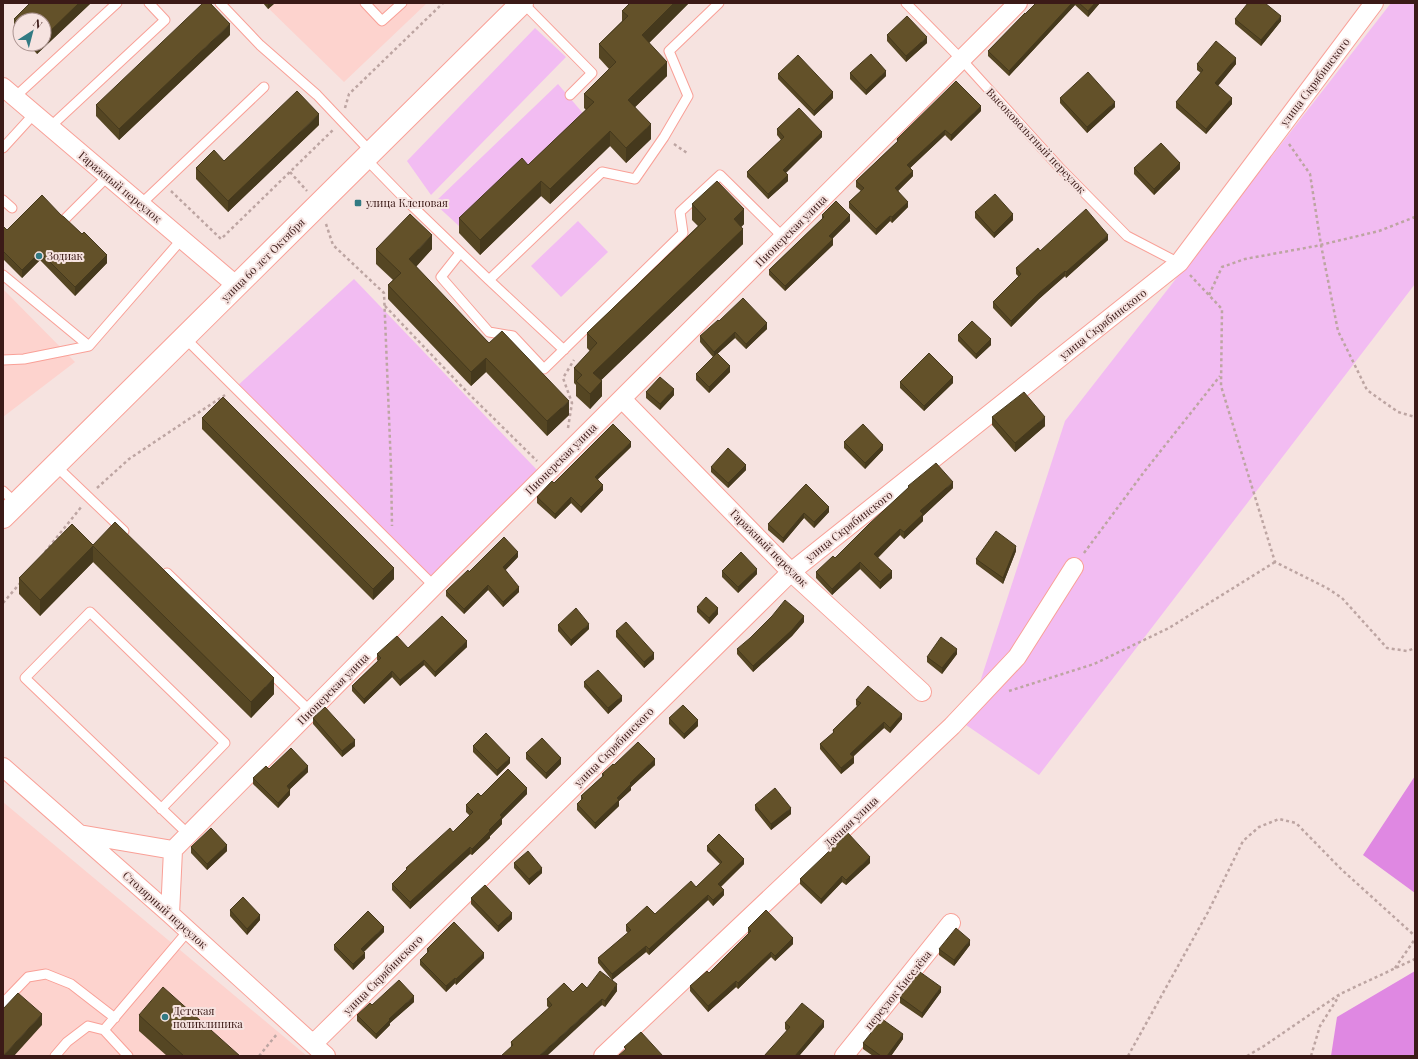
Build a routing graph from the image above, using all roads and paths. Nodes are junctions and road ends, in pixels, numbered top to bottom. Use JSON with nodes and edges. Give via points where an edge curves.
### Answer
{"nodes":[{"id":1,"x":117,"y":3,"type":"edge"},
{"id":2,"x":150,"y":3,"type":"edge"},
{"id":3,"x":220,"y":3,"type":"edge"},
{"id":4,"x":365,"y":3,"type":"edge"},
{"id":5,"x":402,"y":3,"type":"edge"},
{"id":6,"x":443,"y":3,"type":"edge"},
{"id":7,"x":523,"y":3,"type":"edge"},
{"id":8,"x":719,"y":3,"type":"edge"},
{"id":9,"x":906,"y":3,"type":"edge"},
{"id":10,"x":1018,"y":3,"type":"edge"},
{"id":11,"x":1374,"y":3,"type":"edge"},
{"id":12,"x":962,"y":60,"type":"junction"},
{"id":13,"x":264,"y":87,"type":"dead end"},
{"id":14,"x":9,"y":92,"type":"edge"},
{"id":15,"x":570,"y":95,"type":"dead end"},
{"id":16,"x":34,"y":114,"type":"junction"},
{"id":17,"x":342,"y":121,"type":"junction"},
{"id":18,"x":50,"y":127,"type":"junction"},
{"id":19,"x":1279,"y":130,"type":"junction"},
{"id":20,"x":3,"y":148,"type":"edge"},
{"id":21,"x":369,"y":156,"type":"junction"},
{"id":22,"x":290,"y":172,"type":"junction"},
{"id":23,"x":108,"y":176,"type":"junction"},
{"id":24,"x":163,"y":183,"type":"junction"},
{"id":25,"x":3,"y":200,"type":"edge"},
{"id":26,"x":141,"y":204,"type":"junction"},
{"id":27,"x":320,"y":205,"type":"junction"},
{"id":28,"x":12,"y":208,"type":"dead end"},
{"id":29,"x":1415,"y":217,"type":"edge"},
{"id":30,"x":65,"y":219,"type":"edge"},
{"id":31,"x":784,"y":238,"type":"junction"},
{"id":32,"x":182,"y":239,"type":"junction"},
{"id":33,"x":1321,"y":245,"type":"junction"},
{"id":34,"x":460,"y":252,"type":"junction"},
{"id":35,"x":1179,"y":263,"type":"junction"},
{"id":36,"x":3,"y":275,"type":"edge"},
{"id":37,"x":489,"y":280,"type":"junction"},
{"id":38,"x":237,"y":286,"type":"junction"},
{"id":39,"x":1209,"y":295,"type":"junction"},
{"id":40,"x":385,"y":306,"type":"junction"},
{"id":41,"x":185,"y":338,"type":"junction"},
{"id":42,"x":89,"y":346,"type":"junction"},
{"id":43,"x":564,"y":350,"type":"junction"},
{"id":44,"x":3,"y":360,"type":"edge"},
{"id":45,"x":574,"y":360,"type":"dead end"},
{"id":46,"x":1221,"y":375,"type":"junction"},
{"id":47,"x":235,"y":388,"type":"junction"},
{"id":48,"x":622,"y":399,"type":"junction"},
{"id":49,"x":1415,"y":417,"type":"edge"},
{"id":50,"x":563,"y":458,"type":"junction"},
{"id":51,"x":56,"y":466,"type":"junction"},
{"id":52,"x":548,"y":472,"type":"junction"},
{"id":53,"x":89,"y":498,"type":"junction"},
{"id":54,"x":8,"y":504,"type":"edge"},
{"id":55,"x":129,"y":536,"type":"edge"},
{"id":56,"x":392,"y":544,"type":"junction"},
{"id":57,"x":40,"y":558,"type":"edge"},
{"id":58,"x":1275,"y":562,"type":"junction"},
{"id":59,"x":1074,"y":567,"type":"joint"},
{"id":60,"x":163,"y":569,"type":"edge"},
{"id":61,"x":791,"y":572,"type":"junction"},
{"id":62,"x":26,"y":576,"type":"edge"},
{"id":63,"x":434,"y":586,"type":"junction"},
{"id":64,"x":3,"y":603,"type":"edge"},
{"id":65,"x":1415,"y":648,"type":"edge"},
{"id":66,"x":922,"y":692,"type":"dead end"},
{"id":67,"x":1007,"y":692,"type":"dead end"},
{"id":68,"x":310,"y":712,"type":"junction"},
{"id":69,"x":3,"y":767,"type":"edge"},
{"id":70,"x":161,"y":809,"type":"junction"},
{"id":71,"x":79,"y":834,"type":"junction"},
{"id":72,"x":188,"y":834,"type":"junction"},
{"id":73,"x":173,"y":850,"type":"junction"},
{"id":74,"x":170,"y":914,"type":"junction"},
{"id":75,"x":951,"y":923,"type":"dead end"},
{"id":76,"x":188,"y":931,"type":"junction"},
{"id":77,"x":1415,"y":938,"type":"edge"},
{"id":78,"x":1415,"y":959,"type":"edge"},
{"id":79,"x":1394,"y":969,"type":"junction"},
{"id":80,"x":1340,"y":994,"type":"junction"},
{"id":81,"x":3,"y":1003,"type":"edge"},
{"id":82,"x":115,"y":1018,"type":"junction"},
{"id":83,"x":288,"y":1022,"type":"junction"},
{"id":84,"x":104,"y":1030,"type":"junction"},
{"id":85,"x":319,"y":1050,"type":"edge"},
{"id":86,"x":55,"y":1056,"type":"edge"},
{"id":87,"x":128,"y":1056,"type":"edge"},
{"id":88,"x":259,"y":1056,"type":"edge"},
{"id":89,"x":603,"y":1056,"type":"edge"},
{"id":90,"x":844,"y":1056,"type":"edge"},
{"id":91,"x":1128,"y":1056,"type":"edge"},
{"id":92,"x":1247,"y":1056,"type":"edge"},
{"id":93,"x":1311,"y":1056,"type":"edge"}],
"edges":[{"from":1,"to":14,"type":"lane"},
{"from":2,"to":18,"type":"lane","via":[[165,20]]},
{"from":3,"to":17,"type":"lane","via":[[260,45],[317,95]]},
{"from":4,"to":5,"type":"lane","via":[[382,22]]},
{"from":6,"to":17,"type":"path","via":[[349,94]]},
{"from":7,"to":15,"type":"lane","via":[[592,73]]},
{"from":7,"to":21,"type":"main road","name":"улица 60 лет Октября"},
{"from":8,"to":37,"type":"lane","via":[[669,51],[688,96],[664,137],[635,178],[602,172]]},
{"from":9,"to":12,"type":"lane","name":"Высоковольтный переулок"},
{"from":10,"to":12,"type":"street","name":"Пионерская улица"},
{"from":11,"to":19,"type":"street","name":"улица Скрябинского"},
{"from":12,"to":31,"type":"street","name":"Пионерская улица"},
{"from":12,"to":35,"type":"lane","name":"Высоковольтный переулок","via":[[1058,167],[1127,236]]},
{"from":13,"to":24,"type":"lane"},
{"from":14,"to":16,"type":"street","name":"Гаражный переулок"},
{"from":16,"to":18,"type":"street","name":"Гаражный переулок"},
{"from":16,"to":20,"type":"lane"},
{"from":17,"to":21,"type":"lane"},
{"from":17,"to":22,"type":"path"},
{"from":18,"to":23,"type":"street","name":"Гаражный переулок"},
{"from":19,"to":33,"type":"path","via":[[1310,174]]},
{"from":19,"to":35,"type":"street","name":"улица Скрябинского"},
{"from":21,"to":27,"type":"main road","name":"улица 60 лет Октября"},
{"from":21,"to":34,"type":"lane","via":[[406,200]]},
{"from":22,"to":24,"type":"path","via":[[221,239]]},
{"from":22,"to":27,"type":"path"},
{"from":23,"to":26,"type":"street","name":"Гаражный переулок"},
{"from":23,"to":30,"type":"lane"},
{"from":24,"to":26,"type":"lane"},
{"from":25,"to":28,"type":"lane"},
{"from":26,"to":32,"type":"street","name":"Гаражный переулок"},
{"from":27,"to":38,"type":"main road","name":"улица 60 лет Октября"},
{"from":27,"to":40,"type":"path","via":[[333,245],[384,293]]},
{"from":29,"to":33,"type":"path","via":[[1378,231]]},
{"from":31,"to":43,"type":"lane","via":[[720,175],[680,212],[683,233]]},
{"from":31,"to":48,"type":"street","name":"Пионерская улица"},
{"from":32,"to":38,"type":"street","name":"Гаражный переулок"},
{"from":32,"to":42,"type":"lane"},
{"from":33,"to":39,"type":"path","via":[[1245,259],[1222,267]]},
{"from":33,"to":49,"type":"path","via":[[1338,331],[1367,390],[1398,412]]},
{"from":34,"to":37,"type":"lane"},
{"from":34,"to":43,"type":"lane","via":[[441,277],[489,332],[513,336],[544,369]]},
{"from":35,"to":39,"type":"path"},
{"from":35,"to":61,"type":"street","name":"улица Скрябинского"},
{"from":36,"to":42,"type":"lane"},
{"from":37,"to":43,"type":"lane"},
{"from":38,"to":41,"type":"main road","name":"улица 60 лет Октября"},
{"from":39,"to":46,"type":"path","via":[[1222,309]]},
{"from":40,"to":52,"type":"path"},
{"from":40,"to":56,"type":"path"},
{"from":41,"to":47,"type":"lane"},
{"from":41,"to":51,"type":"main road","name":"улица 60 лет Октября"},
{"from":42,"to":44,"type":"lane","via":[[24,359]]},
{"from":45,"to":50,"type":"path","via":[[564,378],[572,403]]},
{"from":46,"to":58,"type":"path","via":[[1221,386]]},
{"from":46,"to":59,"type":"path","via":[[1144,472]]},
{"from":47,"to":53,"type":"path","via":[[129,459],[101,483]]},
{"from":47,"to":56,"type":"lane"},
{"from":48,"to":50,"type":"street","name":"Пионерская улица"},
{"from":48,"to":61,"type":"street","name":"Гаражный переулок"},
{"from":50,"to":52,"type":"street","name":"Пионерская улица"},
{"from":51,"to":53,"type":"lane"},
{"from":51,"to":54,"type":"main road","name":"улица 60 лет Октября"},
{"from":52,"to":63,"type":"street","name":"Пионерская улица"},
{"from":53,"to":55,"type":"lane"},
{"from":53,"to":57,"type":"path"},
{"from":56,"to":63,"type":"lane"},
{"from":58,"to":65,"type":"path","via":[[1342,598],[1387,648],[1407,651]]},
{"from":58,"to":67,"type":"path","via":[[1169,628],[1094,664]]},
{"from":59,"to":89,"type":"street","name":"Дачная улица","via":[[1018,657],[952,726]]},
{"from":60,"to":68,"type":"lane"},
{"from":61,"to":66,"type":"street","name":"Гаражный переулок"},
{"from":61,"to":85,"type":"street","name":"улица Скрябинского"},
{"from":62,"to":64,"type":"path"},
{"from":63,"to":68,"type":"street","name":"Пионерская улица"},
{"from":68,"to":72,"type":"street","name":"Пионерская улица"},
{"from":69,"to":71,"type":"street","name":"Столярный переулок"},
{"from":70,"to":70,"type":"lane","via":[[25,678],[90,612],[225,743]]},
{"from":70,"to":72,"type":"lane"},
{"from":71,"to":73,"type":"street"},
{"from":71,"to":74,"type":"street","name":"Столярный переулок"},
{"from":72,"to":73,"type":"street","name":"Пионерская улица"},
{"from":73,"to":74,"type":"street"},
{"from":74,"to":76,"type":"street","name":"Столярный переулок"},
{"from":75,"to":90,"type":"street","name":"переулок Киселёва"},
{"from":76,"to":82,"type":"lane"},
{"from":76,"to":83,"type":"street","name":"Столярный переулок"},
{"from":77,"to":79,"type":"path"},
{"from":77,"to":91,"type":"path","via":[[1296,823],[1279,819],[1259,827],[1243,841],[1208,912]]},
{"from":78,"to":79,"type":"path"},
{"from":79,"to":80,"type":"path"},
{"from":80,"to":92,"type":"path"},
{"from":80,"to":93,"type":"path","via":[[1320,1026]]},
{"from":81,"to":82,"type":"lane","via":[[28,977],[46,974],[72,984]]},
{"from":82,"to":84,"type":"lane"},
{"from":83,"to":85,"type":"street","name":"Столярный переулок"},
{"from":83,"to":88,"type":"path"},
{"from":84,"to":86,"type":"lane","via":[[88,1026],[67,1042]]},
{"from":84,"to":87,"type":"lane"}]}
